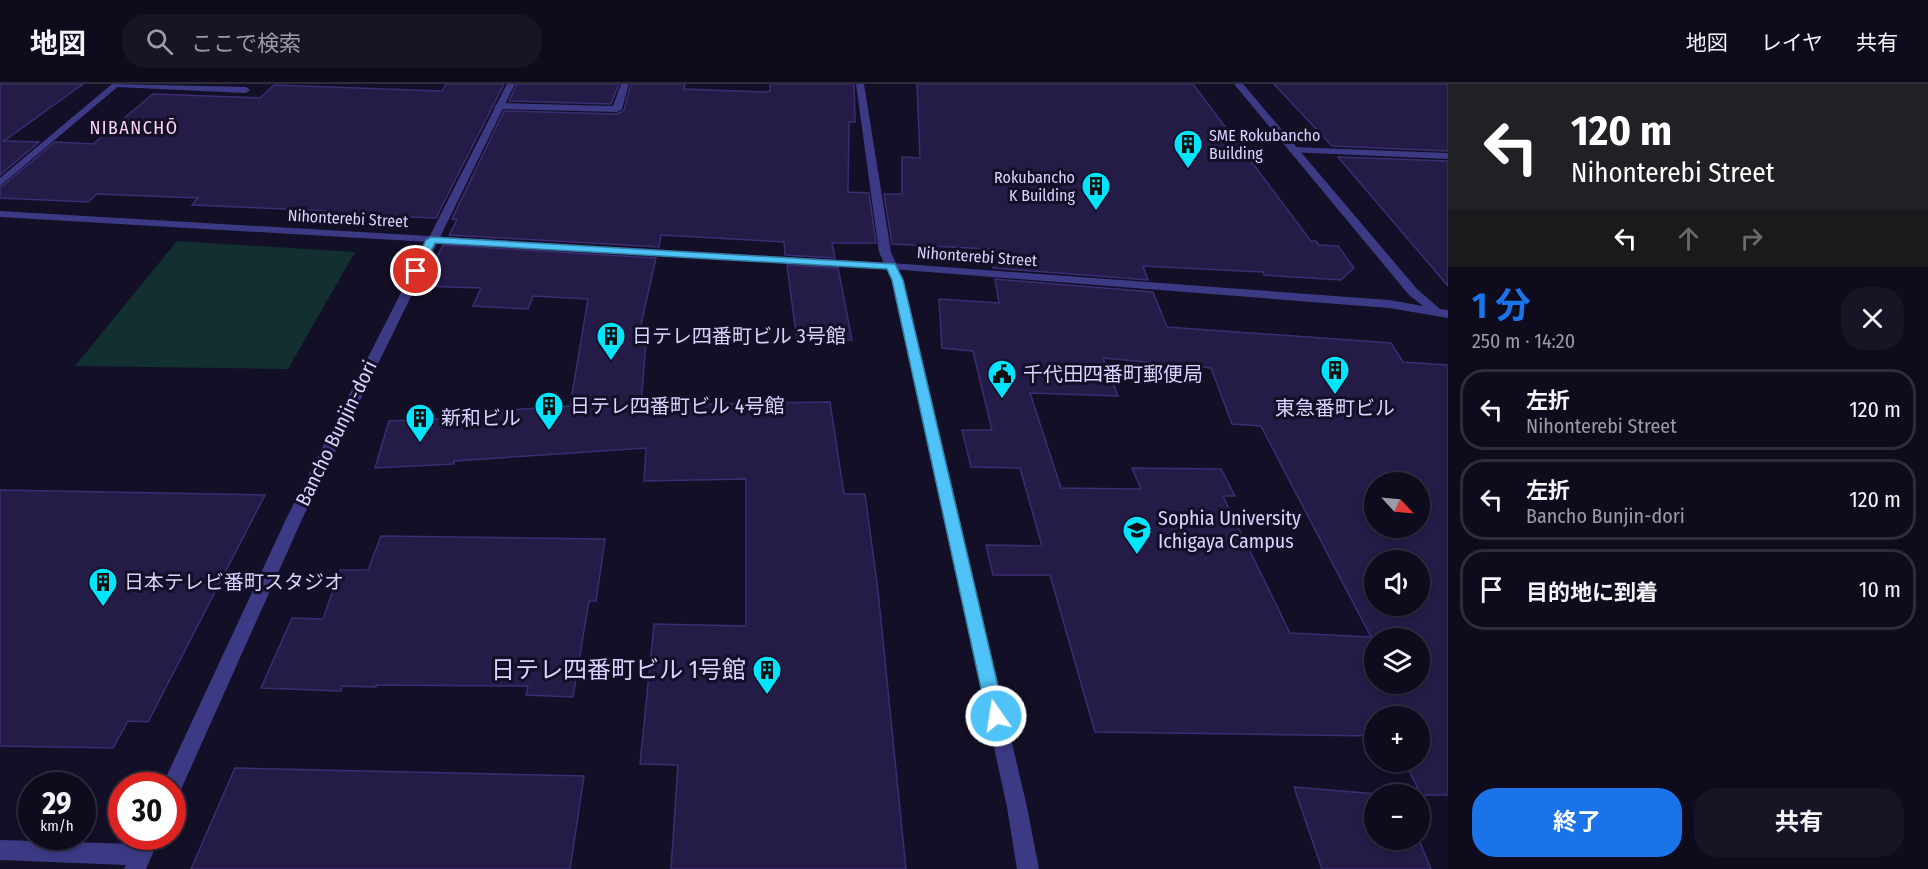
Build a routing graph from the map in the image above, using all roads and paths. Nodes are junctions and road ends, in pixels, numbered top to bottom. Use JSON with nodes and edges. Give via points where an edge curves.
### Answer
{"nodes":[{"id":1,"x":116,"y":84,"type":"edge"},
{"id":2,"x":511,"y":84,"type":"edge"},
{"id":3,"x":625,"y":84,"type":"edge"},
{"id":4,"x":860,"y":84,"type":"edge"},
{"id":5,"x":1238,"y":84,"type":"edge"},
{"id":6,"x":246,"y":90,"type":"dead end"},
{"id":7,"x":499,"y":106,"type":"junction"},
{"id":8,"x":1292,"y":150,"type":"junction"},
{"id":9,"x":1448,"y":156,"type":"edge"},
{"id":10,"x":0,"y":183,"type":"edge"},
{"id":11,"x":0,"y":214,"type":"edge"},
{"id":12,"x":431,"y":240,"type":"junction"},
{"id":13,"x":891,"y":266,"type":"junction"},
{"id":14,"x":1434,"y":310,"type":"junction"},
{"id":15,"x":1448,"y":314,"type":"edge"},
{"id":16,"x":1448,"y":321,"type":"edge"},
{"id":17,"x":179,"y":772,"type":"edge"},
{"id":18,"x":0,"y":850,"type":"edge"},
{"id":19,"x":142,"y":854,"type":"edge"},
{"id":20,"x":1028,"y":869,"type":"edge"}],
"edges":[{"from":1,"to":6,"type":"street"},
{"from":1,"to":10,"type":"street"},
{"from":2,"to":7,"type":"street","name":"Bancho Bunjin-dori"},
{"from":3,"to":7,"type":"street","via":[[617,109]]},
{"from":4,"to":13,"type":"street","via":[[885,252]]},
{"from":5,"to":8,"type":"street"},
{"from":7,"to":12,"type":"street","name":"Bancho Bunjin-dori"},
{"from":8,"to":9,"type":"street"},
{"from":8,"to":14,"type":"street","via":[[1413,292]]},
{"from":11,"to":12,"type":"street","name":"Nihonterebi Street"},
{"from":12,"to":13,"type":"street","name":"Nihonterebi Street"},
{"from":12,"to":17,"type":"street","name":"Bancho Bunjin-dori","via":[[295,517]]},
{"from":13,"to":14,"type":"street","name":"Nihonterebi Street"},
{"from":13,"to":20,"type":"street","via":[[898,280]]},
{"from":14,"to":15,"type":"street","name":"Nihonterebi Street"},
{"from":14,"to":16,"type":"street"},
{"from":18,"to":19,"type":"street"}]}
